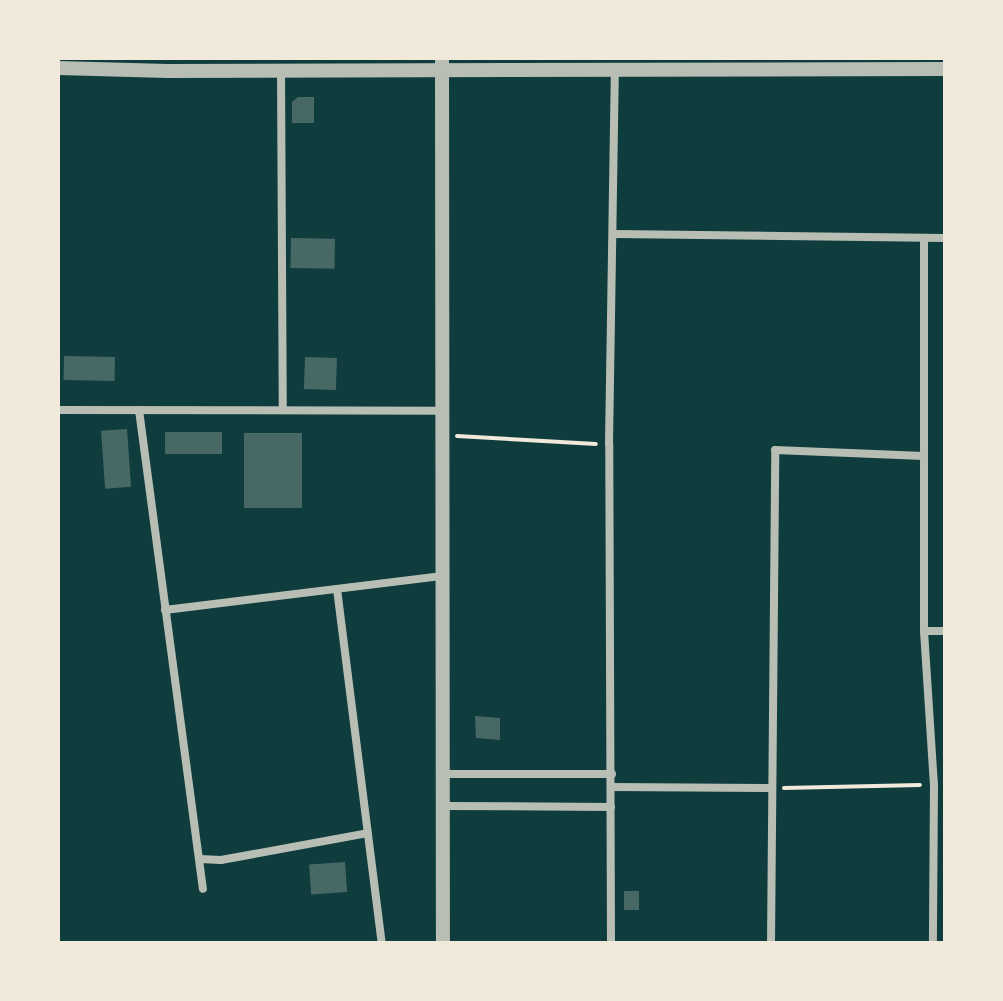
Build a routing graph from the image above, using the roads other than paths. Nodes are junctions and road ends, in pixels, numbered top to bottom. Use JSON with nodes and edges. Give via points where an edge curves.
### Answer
{"nodes":[{"id":1,"x":928,"y":63,"type":"edge"},
{"id":2,"x":442,"y":64,"type":"edge"},
{"id":3,"x":58,"y":68,"type":"edge"},
{"id":4,"x":615,"y":69,"type":"junction"},
{"id":5,"x":945,"y":69,"type":"edge"},
{"id":6,"x":281,"y":70,"type":"junction"},
{"id":7,"x":614,"y":234,"type":"junction"},
{"id":8,"x":924,"y":238,"type":"junction"},
{"id":9,"x":945,"y":238,"type":"edge"},
{"id":10,"x":58,"y":410,"type":"edge"},
{"id":11,"x":139,"y":410,"type":"junction"},
{"id":12,"x":283,"y":410,"type":"junction"},
{"id":13,"x":443,"y":411,"type":"junction"},
{"id":14,"x":924,"y":456,"type":"junction"},
{"id":15,"x":443,"y":576,"type":"junction"},
{"id":16,"x":337,"y":589,"type":"junction"},
{"id":17,"x":165,"y":610,"type":"junction"},
{"id":18,"x":924,"y":631,"type":"junction"},
{"id":19,"x":945,"y":631,"type":"edge"},
{"id":20,"x":443,"y":774,"type":"junction"},
{"id":21,"x":612,"y":774,"type":"junction"},
{"id":22,"x":612,"y":787,"type":"junction"},
{"id":23,"x":772,"y":788,"type":"junction"},
{"id":24,"x":443,"y":806,"type":"junction"},
{"id":25,"x":611,"y":807,"type":"junction"},
{"id":26,"x":368,"y":833,"type":"junction"},
{"id":27,"x":200,"y":859,"type":"junction"},
{"id":28,"x":203,"y":889,"type":"dead end"},
{"id":29,"x":382,"y":943,"type":"edge"},
{"id":30,"x":443,"y":943,"type":"edge"},
{"id":31,"x":611,"y":943,"type":"edge"},
{"id":32,"x":771,"y":943,"type":"edge"},
{"id":33,"x":933,"y":943,"type":"edge"}],
"edges":[{"from":1,"to":4,"type":"street"},
{"from":1,"to":5,"type":"street"},
{"from":2,"to":4,"type":"street"},
{"from":2,"to":6,"type":"street"},
{"from":2,"to":13,"type":"street"},
{"from":3,"to":6,"type":"street"},
{"from":4,"to":7,"type":"street"},
{"from":6,"to":12,"type":"street"},
{"from":7,"to":8,"type":"street"},
{"from":7,"to":21,"type":"street","via":[[609,444]]},
{"from":8,"to":9,"type":"street"},
{"from":8,"to":14,"type":"street"},
{"from":10,"to":11,"type":"street"},
{"from":11,"to":12,"type":"street"},
{"from":11,"to":17,"type":"street"},
{"from":12,"to":13,"type":"street"},
{"from":13,"to":15,"type":"street"},
{"from":14,"to":18,"type":"street"},
{"from":14,"to":23,"type":"street","via":[[775,450]]},
{"from":15,"to":16,"type":"street"},
{"from":15,"to":20,"type":"street"},
{"from":16,"to":17,"type":"street"},
{"from":16,"to":26,"type":"street"},
{"from":17,"to":27,"type":"street"},
{"from":18,"to":19,"type":"street"},
{"from":18,"to":33,"type":"street","via":[[934,785]]},
{"from":20,"to":21,"type":"street"},
{"from":20,"to":24,"type":"street"},
{"from":21,"to":22,"type":"street"},
{"from":22,"to":23,"type":"street"},
{"from":22,"to":25,"type":"street"},
{"from":23,"to":32,"type":"street"},
{"from":24,"to":25,"type":"street"},
{"from":24,"to":30,"type":"street"},
{"from":25,"to":31,"type":"street"},
{"from":26,"to":27,"type":"street","via":[[221,860]]},
{"from":26,"to":29,"type":"street"},
{"from":27,"to":28,"type":"street"}]}
